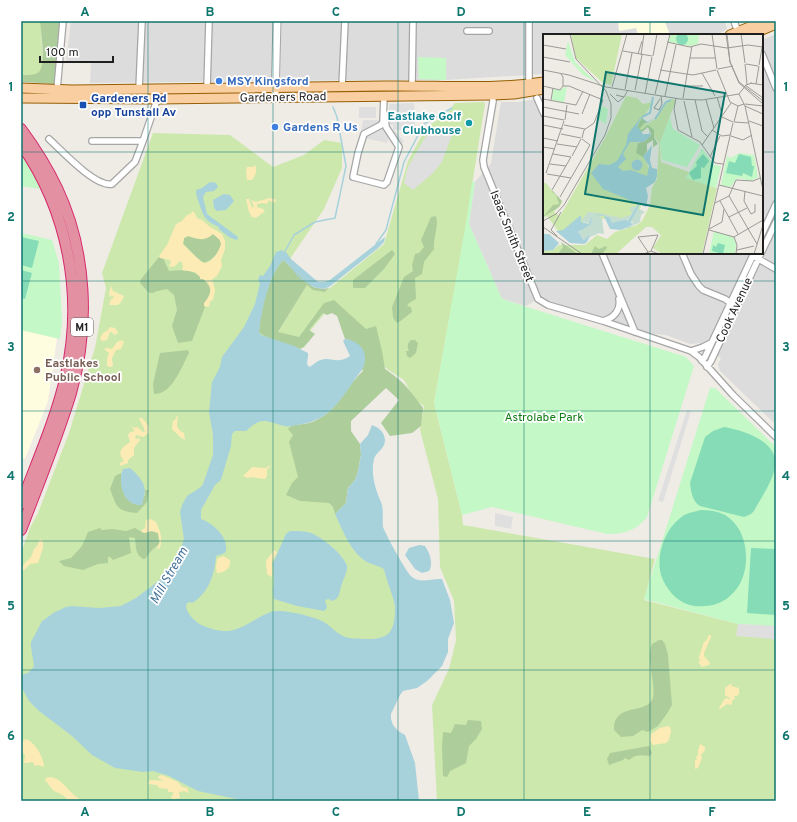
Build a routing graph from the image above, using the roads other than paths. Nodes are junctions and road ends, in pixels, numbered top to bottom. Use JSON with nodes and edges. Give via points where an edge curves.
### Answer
{"nodes":[{"id":1,"x":63,"y":21,"type":"edge"},
{"id":2,"x":142,"y":21,"type":"edge"},
{"id":3,"x":209,"y":21,"type":"edge"},
{"id":4,"x":277,"y":21,"type":"edge"},
{"id":5,"x":345,"y":21,"type":"edge"},
{"id":6,"x":413,"y":21,"type":"edge"},
{"id":7,"x":529,"y":21,"type":"edge"},
{"id":8,"x":734,"y":21,"type":"edge"},
{"id":9,"x":764,"y":21,"type":"edge"},
{"id":10,"x":776,"y":24,"type":"edge"},
{"id":11,"x":468,"y":31,"type":"dead end"},
{"id":12,"x":489,"y":31,"type":"dead end"},
{"id":13,"x":734,"y":33,"type":"edge"},
{"id":14,"x":752,"y":34,"type":"edge"},
{"id":15,"x":763,"y":56,"type":"edge"},
{"id":16,"x":543,"y":82,"type":"edge"},
{"id":17,"x":529,"y":84,"type":"junction"},
{"id":18,"x":412,"y":86,"type":"junction"},
{"id":19,"x":275,"y":87,"type":"junction"},
{"id":20,"x":342,"y":87,"type":"junction"},
{"id":21,"x":471,"y":87,"type":"junction"},
{"id":22,"x":21,"y":88,"type":"edge"},
{"id":23,"x":207,"y":88,"type":"junction"},
{"id":24,"x":776,"y":88,"type":"edge"},
{"id":25,"x":139,"y":89,"type":"junction"},
{"id":26,"x":160,"y":89,"type":"junction"},
{"id":27,"x":543,"y":89,"type":"edge"},
{"id":28,"x":57,"y":90,"type":"junction"},
{"id":29,"x":492,"y":95,"type":"junction"},
{"id":30,"x":384,"y":96,"type":"junction"},
{"id":31,"x":275,"y":97,"type":"junction"},
{"id":32,"x":21,"y":98,"type":"edge"},
{"id":33,"x":537,"y":98,"type":"dead end"},
{"id":34,"x":157,"y":99,"type":"junction"},
{"id":35,"x":543,"y":112,"type":"edge"},
{"id":36,"x":384,"y":113,"type":"junction"},
{"id":37,"x":21,"y":129,"type":"edge"},
{"id":38,"x":49,"y":139,"type":"dead end"},
{"id":39,"x":92,"y":141,"type":"dead end"},
{"id":40,"x":143,"y":141,"type":"junction"},
{"id":41,"x":21,"y":144,"type":"edge"},
{"id":42,"x":776,"y":204,"type":"edge"},
{"id":43,"x":776,"y":222,"type":"edge"},
{"id":44,"x":763,"y":233,"type":"edge"},
{"id":45,"x":763,"y":236,"type":"edge"},
{"id":46,"x":768,"y":239,"type":"junction"},
{"id":47,"x":763,"y":246,"type":"edge"},
{"id":48,"x":602,"y":254,"type":"edge"},
{"id":49,"x":682,"y":254,"type":"edge"},
{"id":50,"x":758,"y":254,"type":"edge"},
{"id":51,"x":776,"y":269,"type":"edge"},
{"id":52,"x":618,"y":290,"type":"junction"},
{"id":53,"x":730,"y":303,"type":"junction"},
{"id":54,"x":736,"y":306,"type":"junction"},
{"id":55,"x":603,"y":321,"type":"junction"},
{"id":56,"x":635,"y":332,"type":"junction"},
{"id":57,"x":712,"y":343,"type":"junction"},
{"id":58,"x":691,"y":351,"type":"junction"},
{"id":59,"x":702,"y":361,"type":"junction"},
{"id":60,"x":707,"y":367,"type":"junction"},
{"id":61,"x":776,"y":437,"type":"edge"},
{"id":62,"x":21,"y":504,"type":"edge"},
{"id":63,"x":21,"y":530,"type":"edge"}],
"edges":[{"from":1,"to":28,"type":"street"},
{"from":2,"to":25,"type":"street"},
{"from":3,"to":23,"type":"street"},
{"from":4,"to":19,"type":"street"},
{"from":5,"to":20,"type":"street"},
{"from":6,"to":18,"type":"street"},
{"from":7,"to":17,"type":"street"},
{"from":8,"to":13,"type":"street"},
{"from":9,"to":13,"type":"main road"},
{"from":10,"to":14,"type":"main road"},
{"from":11,"to":12,"type":"street"},
{"from":15,"to":24,"type":"street"},
{"from":16,"to":17,"type":"main road","name":"Gardeners Road"},
{"from":17,"to":21,"type":"main road","name":"Gardeners Road"},
{"from":18,"to":20,"type":"main road","name":"Gardeners Road"},
{"from":18,"to":21,"type":"main road","name":"Gardeners Road"},
{"from":19,"to":20,"type":"main road","name":"Gardeners Road"},
{"from":19,"to":23,"type":"main road","name":"Gardeners Road"},
{"from":19,"to":31,"type":"street"},
{"from":21,"to":29,"type":"street","via":[[486,90]]},
{"from":22,"to":28,"type":"main road","name":"Gardeners Road"},
{"from":23,"to":26,"type":"main road","name":"Gardeners Road"},
{"from":25,"to":26,"type":"main road","name":"Gardeners Road"},
{"from":25,"to":28,"type":"main road","name":"Gardeners Road"},
{"from":26,"to":34,"type":"street"},
{"from":27,"to":29,"type":"main road","name":"Gardeners Road"},
{"from":29,"to":30,"type":"main road","name":"Gardeners Road"},
{"from":29,"to":55,"type":"street","name":"Isaac Smith Street","via":[[484,167],[538,299],[548,305]]},
{"from":30,"to":31,"type":"main road","name":"Gardeners Road"},
{"from":30,"to":36,"type":"street"},
{"from":31,"to":34,"type":"main road","name":"Gardeners Road"},
{"from":32,"to":34,"type":"main road","name":"Gardeners Road"},
{"from":33,"to":35,"type":"street"},
{"from":34,"to":40,"type":"street"},
{"from":36,"to":36,"type":"street","via":[[386,127],[398,147],[384,185],[354,177],[364,134],[381,126]]},
{"from":37,"to":63,"type":"highway","number":"M1","via":[[51,176],[72,228],[81,274],[83,322],[71,393]]},
{"from":38,"to":40,"type":"street","via":[[93,178],[109,184],[135,162]]},
{"from":39,"to":40,"type":"street"},
{"from":41,"to":62,"type":"highway","number":"M1","via":[[39,171],[61,223],[71,268],[74,319],[69,361],[60,396]]},
{"from":42,"to":44,"type":"street"},
{"from":43,"to":46,"type":"street","name":"Cook Avenue"},
{"from":45,"to":46,"type":"street"},
{"from":46,"to":47,"type":"street","name":"Cook Avenue"},
{"from":48,"to":52,"type":"street"},
{"from":49,"to":53,"type":"street","via":[[699,286]]},
{"from":50,"to":51,"type":"street"},
{"from":50,"to":53,"type":"street","name":"Cook Avenue"},
{"from":50,"to":54,"type":"street","name":"Cook Avenue"},
{"from":52,"to":55,"type":"street","via":[[618,310],[610,319]]},
{"from":52,"to":56,"type":"street"},
{"from":53,"to":54,"type":"street"},
{"from":53,"to":57,"type":"street","name":"Cook Avenue"},
{"from":54,"to":60,"type":"street","name":"Cook Avenue"},
{"from":55,"to":56,"type":"street","name":"Isaac Smith Street"},
{"from":56,"to":58,"type":"street","name":"Isaac Smith Street"},
{"from":57,"to":58,"type":"street","name":"Cook Avenue"},
{"from":57,"to":59,"type":"street","name":"Cook Avenue"},
{"from":58,"to":59,"type":"street"},
{"from":59,"to":60,"type":"street"},
{"from":60,"to":61,"type":"street"}]}
